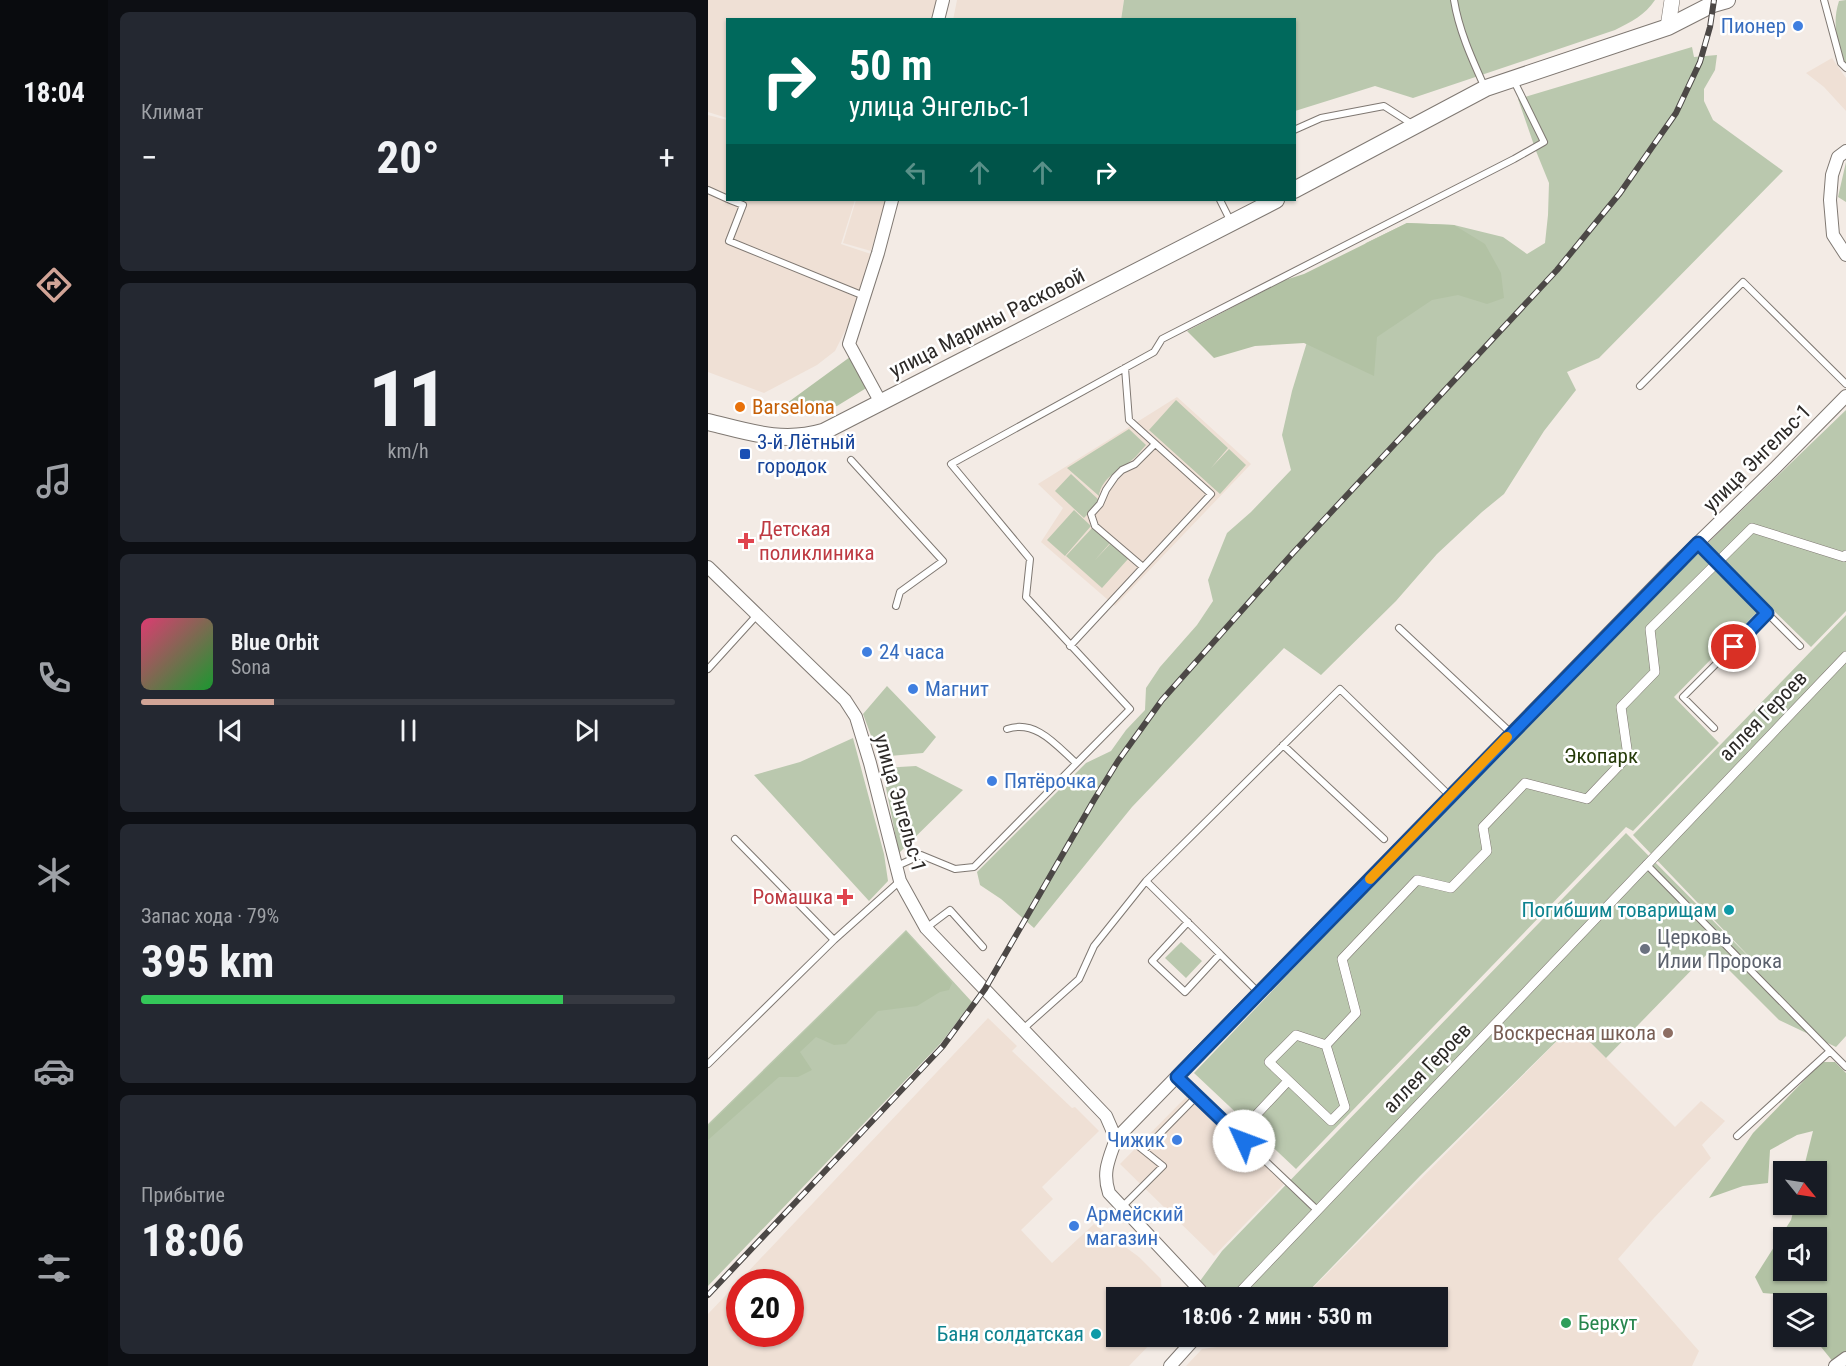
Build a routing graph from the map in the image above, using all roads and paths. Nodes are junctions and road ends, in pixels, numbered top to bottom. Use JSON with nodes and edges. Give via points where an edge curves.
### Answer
{"nodes":[{"id":1,"x":943,"y":0,"type":"edge"},
{"id":2,"x":1454,"y":0,"type":"edge"},
{"id":3,"x":1672,"y":0,"type":"edge"},
{"id":4,"x":1727,"y":0,"type":"edge"},
{"id":5,"x":1824,"y":0,"type":"edge"},
{"id":6,"x":938,"y":18,"type":"edge"},
{"id":7,"x":1668,"y":27,"type":"junction"},
{"id":8,"x":1846,"y":68,"type":"edge"},
{"id":9,"x":1513,"y":79,"type":"junction"},
{"id":10,"x":1486,"y":88,"type":"junction"},
{"id":11,"x":1415,"y":126,"type":"junction"},
{"id":12,"x":1296,"y":129,"type":"edge"},
{"id":13,"x":1846,"y":151,"type":"edge"},
{"id":14,"x":1296,"y":189,"type":"edge"},
{"id":15,"x":708,"y":190,"type":"edge"},
{"id":16,"x":726,"y":198,"type":"edge"},
{"id":17,"x":734,"y":201,"type":"edge"},
{"id":18,"x":892,"y":201,"type":"edge"},
{"id":19,"x":1221,"y":201,"type":"edge"},
{"id":20,"x":1274,"y":201,"type":"edge"},
{"id":21,"x":1232,"y":223,"type":"junction"},
{"id":22,"x":1846,"y":255,"type":"edge"},
{"id":23,"x":865,"y":296,"type":"junction"},
{"id":24,"x":1125,"y":368,"type":"junction"},
{"id":25,"x":1846,"y":384,"type":"edge"},
{"id":26,"x":1640,"y":386,"type":"dead end"},
{"id":27,"x":1846,"y":396,"type":"edge"},
{"id":28,"x":881,"y":402,"type":"junction"},
{"id":29,"x":708,"y":422,"type":"edge"},
{"id":30,"x":1155,"y":444,"type":"junction"},
{"id":31,"x":851,"y":460,"type":"dead end"},
{"id":32,"x":1698,"y":543,"type":"junction"},
{"id":33,"x":1846,"y":555,"type":"edge"},
{"id":34,"x":1717,"y":561,"type":"junction"},
{"id":35,"x":708,"y":567,"type":"edge"},
{"id":36,"x":1143,"y":567,"type":"junction"},
{"id":37,"x":896,"y":606,"type":"dead end"},
{"id":38,"x":1767,"y":613,"type":"junction"},
{"id":39,"x":757,"y":615,"type":"junction"},
{"id":40,"x":1399,"y":627,"type":"dead end"},
{"id":41,"x":1070,"y":646,"type":"junction"},
{"id":42,"x":1800,"y":646,"type":"dead end"},
{"id":43,"x":1846,"y":656,"type":"edge"},
{"id":44,"x":708,"y":669,"type":"edge"},
{"id":45,"x":1714,"y":728,"type":"dead end"},
{"id":46,"x":1007,"y":729,"type":"dead end"},
{"id":47,"x":1511,"y":733,"type":"junction"},
{"id":48,"x":1283,"y":745,"type":"junction"},
{"id":49,"x":1076,"y":763,"type":"junction"},
{"id":50,"x":1451,"y":796,"type":"junction"},
{"id":51,"x":735,"y":839,"type":"dead end"},
{"id":52,"x":1384,"y":839,"type":"dead end"},
{"id":53,"x":1646,"y":864,"type":"junction"},
{"id":54,"x":896,"y":866,"type":"junction"},
{"id":55,"x":900,"y":881,"type":"junction"},
{"id":56,"x":1146,"y":881,"type":"junction"},
{"id":57,"x":1188,"y":922,"type":"junction"},
{"id":58,"x":926,"y":928,"type":"junction"},
{"id":59,"x":834,"y":940,"type":"junction"},
{"id":60,"x":983,"y":947,"type":"dead end"},
{"id":61,"x":1220,"y":954,"type":"junction"},
{"id":62,"x":1259,"y":993,"type":"junction"},
{"id":63,"x":1023,"y":1029,"type":"junction"},
{"id":64,"x":1326,"y":1045,"type":"junction"},
{"id":65,"x":1830,"y":1051,"type":"junction"},
{"id":66,"x":709,"y":1059,"type":"edge"},
{"id":67,"x":1846,"y":1067,"type":"edge"},
{"id":68,"x":1177,"y":1077,"type":"junction"},
{"id":69,"x":1287,"y":1081,"type":"junction"},
{"id":70,"x":1197,"y":1096,"type":"junction"},
{"id":71,"x":1242,"y":1130,"type":"dead end"},
{"id":72,"x":1119,"y":1136,"type":"junction"},
{"id":73,"x":1737,"y":1136,"type":"dead end"},
{"id":74,"x":1144,"y":1150,"type":"junction"},
{"id":75,"x":1121,"y":1207,"type":"junction"},
{"id":76,"x":1317,"y":1210,"type":"junction"},
{"id":77,"x":1197,"y":1287,"type":"edge"},
{"id":78,"x":1244,"y":1287,"type":"edge"},
{"id":79,"x":1187,"y":1347,"type":"edge"},
{"id":80,"x":1846,"y":1358,"type":"edge"},
{"id":81,"x":1170,"y":1366,"type":"edge"},
{"id":82,"x":1835,"y":1366,"type":"edge"}],
"edges":[{"from":1,"to":6,"type":"street"},
{"from":2,"to":10,"type":"lane","via":[[1470,56]]},
{"from":3,"to":7,"type":"street"},
{"from":4,"to":7,"type":"main road"},
{"from":5,"to":8,"type":"lane","via":[[1841,63]]},
{"from":7,"to":9,"type":"main road"},
{"from":9,"to":10,"type":"main road"},
{"from":9,"to":24,"type":"lane","via":[[1544,142],[1162,339],[1154,352]]},
{"from":10,"to":11,"type":"main road"},
{"from":11,"to":12,"type":"lane","via":[[1384,106],[1321,118]]},
{"from":11,"to":14,"type":"main road"},
{"from":13,"to":22,"type":"street","via":[[1838,157],[1832,175],[1830,200],[1833,236]]},
{"from":15,"to":16,"type":"lane"},
{"from":17,"to":23,"type":"lane","via":[[743,205],[729,241]]},
{"from":18,"to":23,"type":"street"},
{"from":19,"to":21,"type":"lane"},
{"from":20,"to":21,"type":"main road","name":"улица Марины Расковой"},
{"from":21,"to":28,"type":"main road","name":"улица Марины Расковой"},
{"from":23,"to":28,"type":"street","via":[[849,344]]},
{"from":24,"to":30,"type":"lane","via":[[1129,420]]},
{"from":24,"to":41,"type":"lane","via":[[951,464],[1030,559],[1026,597]]},
{"from":25,"to":26,"type":"lane","via":[[1743,282]]},
{"from":27,"to":32,"type":"street","name":"улица Энгельс-1"},
{"from":28,"to":29,"type":"main road","name":"улица Марины Расковой","via":[[823,432],[791,438]]},
{"from":30,"to":36,"type":"lane","via":[[1115,477],[1091,514],[1095,526]]},
{"from":30,"to":36,"type":"lane","via":[[1211,494]]},
{"from":31,"to":37,"type":"lane","via":[[943,561],[900,592]]},
{"from":32,"to":34,"type":"lane"},
{"from":32,"to":47,"type":"street","name":"улица Энгельс-1"},
{"from":33,"to":34,"type":"street","via":[[1752,528]]},
{"from":34,"to":38,"type":"lane"},
{"from":34,"to":64,"type":"street","via":[[1650,629],[1655,672],[1621,707],[1628,756],[1587,799],[1525,783],[1482,827],[1487,850],[1451,888],[1417,880],[1342,958],[1356,1013]]},
{"from":35,"to":39,"type":"street","name":"улица Энгельс-1"},
{"from":36,"to":41,"type":"lane"},
{"from":38,"to":42,"type":"lane"},
{"from":38,"to":45,"type":"lane","via":[[1683,697]]},
{"from":39,"to":44,"type":"lane"},
{"from":39,"to":54,"type":"street","name":"улица Энгельс-1","via":[[845,700],[856,717]]},
{"from":40,"to":47,"type":"lane"},
{"from":41,"to":49,"type":"lane","via":[[1130,709]]},
{"from":43,"to":53,"type":"street","name":"аллея Героев"},
{"from":46,"to":49,"type":"lane","via":[[1017,726],[1039,731]]},
{"from":47,"to":50,"type":"street","name":"улица Энгельс-1"},
{"from":48,"to":50,"type":"lane","via":[[1340,689]]},
{"from":48,"to":52,"type":"lane"},
{"from":48,"to":56,"type":"lane"},
{"from":49,"to":54,"type":"lane","via":[[974,867],[955,869],[921,855]]},
{"from":50,"to":62,"type":"street","name":"улица Энгельс-1"},
{"from":51,"to":59,"type":"lane"},
{"from":53,"to":65,"type":"lane"},
{"from":53,"to":76,"type":"street","name":"аллея Героев"},
{"from":54,"to":55,"type":"street","name":"улица Энгельс-1"},
{"from":55,"to":58,"type":"street","name":"улица Энгельс-1"},
{"from":55,"to":59,"type":"lane"},
{"from":56,"to":57,"type":"lane"},
{"from":56,"to":63,"type":"lane","via":[[1094,946],[1079,979]]},
{"from":57,"to":61,"type":"lane"},
{"from":57,"to":61,"type":"lane","via":[[1152,961],[1185,992]]},
{"from":58,"to":60,"type":"lane","via":[[950,910]]},
{"from":58,"to":63,"type":"street","name":"улица Энгельс-1"},
{"from":59,"to":66,"type":"lane"},
{"from":61,"to":62,"type":"lane"},
{"from":62,"to":68,"type":"street","name":"улица Энгельс-1"},
{"from":63,"to":72,"type":"street","name":"улица Энгельс-1","via":[[1106,1116]]},
{"from":64,"to":69,"type":"street","via":[[1296,1035],[1269,1062]]},
{"from":64,"to":69,"type":"street","via":[[1345,1107],[1331,1121]]},
{"from":65,"to":67,"type":"lane"},
{"from":65,"to":73,"type":"lane"},
{"from":68,"to":70,"type":"lane"},
{"from":68,"to":72,"type":"street","name":"улица Энгельс-1"},
{"from":69,"to":71,"type":"street"},
{"from":70,"to":74,"type":"lane"},
{"from":70,"to":76,"type":"lane"},
{"from":72,"to":74,"type":"lane"},
{"from":72,"to":75,"type":"street","name":"улица Энгельс-1","via":[[1105,1180],[1109,1193]]},
{"from":74,"to":75,"type":"lane","via":[[1163,1166]]},
{"from":75,"to":77,"type":"street","name":"улица Энгельс-1"},
{"from":76,"to":78,"type":"street","name":"аллея Героев"},
{"from":79,"to":81,"type":"street"},
{"from":80,"to":82,"type":"street"}]}
